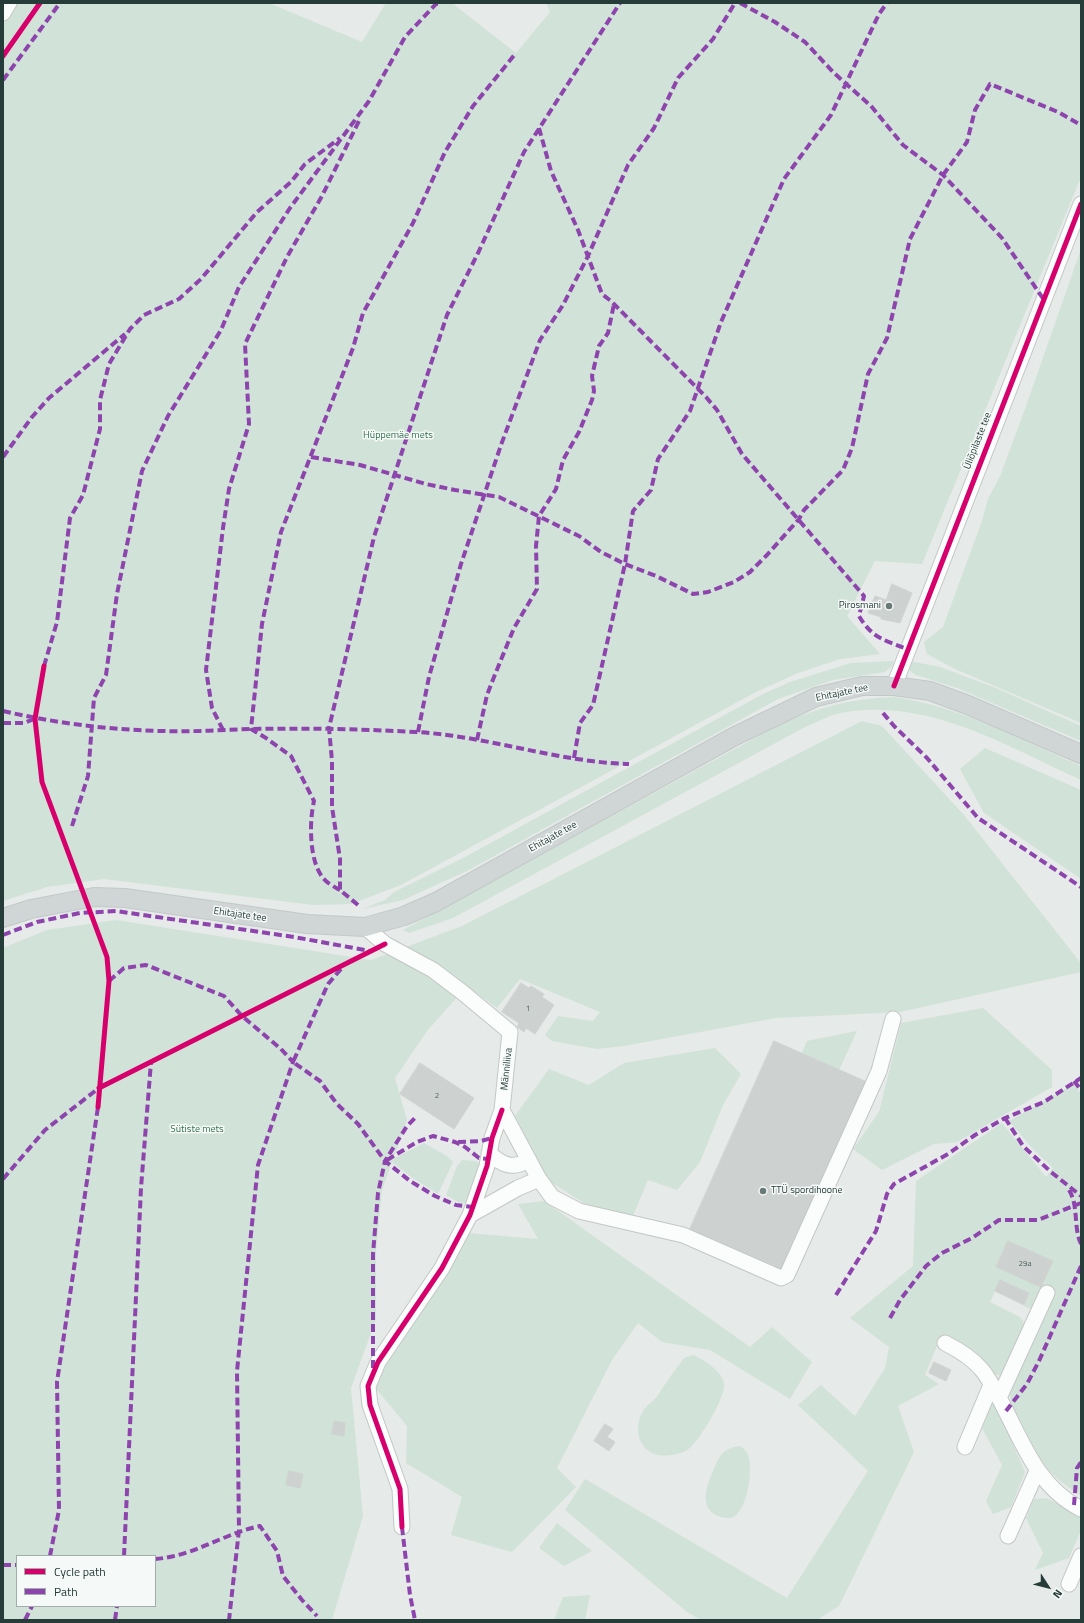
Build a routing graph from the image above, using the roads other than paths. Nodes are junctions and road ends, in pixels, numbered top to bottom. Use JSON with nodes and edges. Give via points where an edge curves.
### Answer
{"nodes":[{"id":1,"x":9,"y":3,"type":"edge"},
{"id":2,"x":3,"y":13,"type":"edge"},
{"id":3,"x":1081,"y":204,"type":"edge"},
{"id":4,"x":894,"y":686,"type":"junction"},
{"id":5,"x":1081,"y":754,"type":"edge"},
{"id":6,"x":3,"y":918,"type":"edge"},
{"id":7,"x":365,"y":927,"type":"junction"},
{"id":8,"x":893,"y":1019,"type":"dead end"},
{"id":9,"x":502,"y":1110,"type":"junction"},
{"id":10,"x":489,"y":1153,"type":"junction"},
{"id":11,"x":529,"y":1160,"type":"junction"},
{"id":12,"x":539,"y":1179,"type":"junction"},
{"id":13,"x":470,"y":1215,"type":"junction"},
{"id":14,"x":1047,"y":1293,"type":"dead end"},
{"id":15,"x":945,"y":1343,"type":"dead end"},
{"id":16,"x":991,"y":1385,"type":"junction"},
{"id":17,"x":999,"y":1398,"type":"junction"},
{"id":18,"x":965,"y":1447,"type":"dead end"},
{"id":19,"x":1037,"y":1471,"type":"junction"},
{"id":20,"x":1081,"y":1509,"type":"edge"},
{"id":21,"x":402,"y":1526,"type":"dead end"},
{"id":22,"x":1008,"y":1536,"type":"dead end"},
{"id":23,"x":1081,"y":1556,"type":"edge"},
{"id":24,"x":1069,"y":1584,"type":"dead end"}],
"edges":[{"from":1,"to":2,"type":"street"},
{"from":3,"to":4,"type":"street","name":"Üliõpilaste tee"},
{"from":4,"to":5,"type":"main road","name":"Ehitajate tee","via":[[930,691]]},
{"from":4,"to":7,"type":"main road","name":"Ehitajate tee","via":[[862,686],[816,697],[735,736],[436,902],[404,916]]},
{"from":6,"to":7,"type":"main road","name":"Ehitajate tee","via":[[31,909],[94,897],[125,898],[307,924]]},
{"from":7,"to":9,"type":"street","name":"Männiliiva","via":[[385,944],[432,970],[456,987],[510,1032]]},
{"from":8,"to":12,"type":"street","via":[[879,1070],[786,1275],[781,1278],[683,1235],[579,1211],[552,1197]]},
{"from":9,"to":10,"type":"street"},
{"from":9,"to":11,"type":"street"},
{"from":10,"to":11,"type":"street","via":[[500,1163],[510,1166],[523,1164]]},
{"from":10,"to":13,"type":"street"},
{"from":11,"to":12,"type":"street"},
{"from":12,"to":13,"type":"street"},
{"from":13,"to":21,"type":"street","via":[[442,1268],[378,1362],[368,1386],[370,1405],[400,1489]]},
{"from":14,"to":17,"type":"street"},
{"from":15,"to":16,"type":"street","via":[[963,1352],[982,1370]]},
{"from":16,"to":17,"type":"street"},
{"from":16,"to":18,"type":"street"},
{"from":17,"to":19,"type":"street"},
{"from":19,"to":20,"type":"street","via":[[1047,1483]]},
{"from":19,"to":22,"type":"street"},
{"from":23,"to":24,"type":"street"}]}
